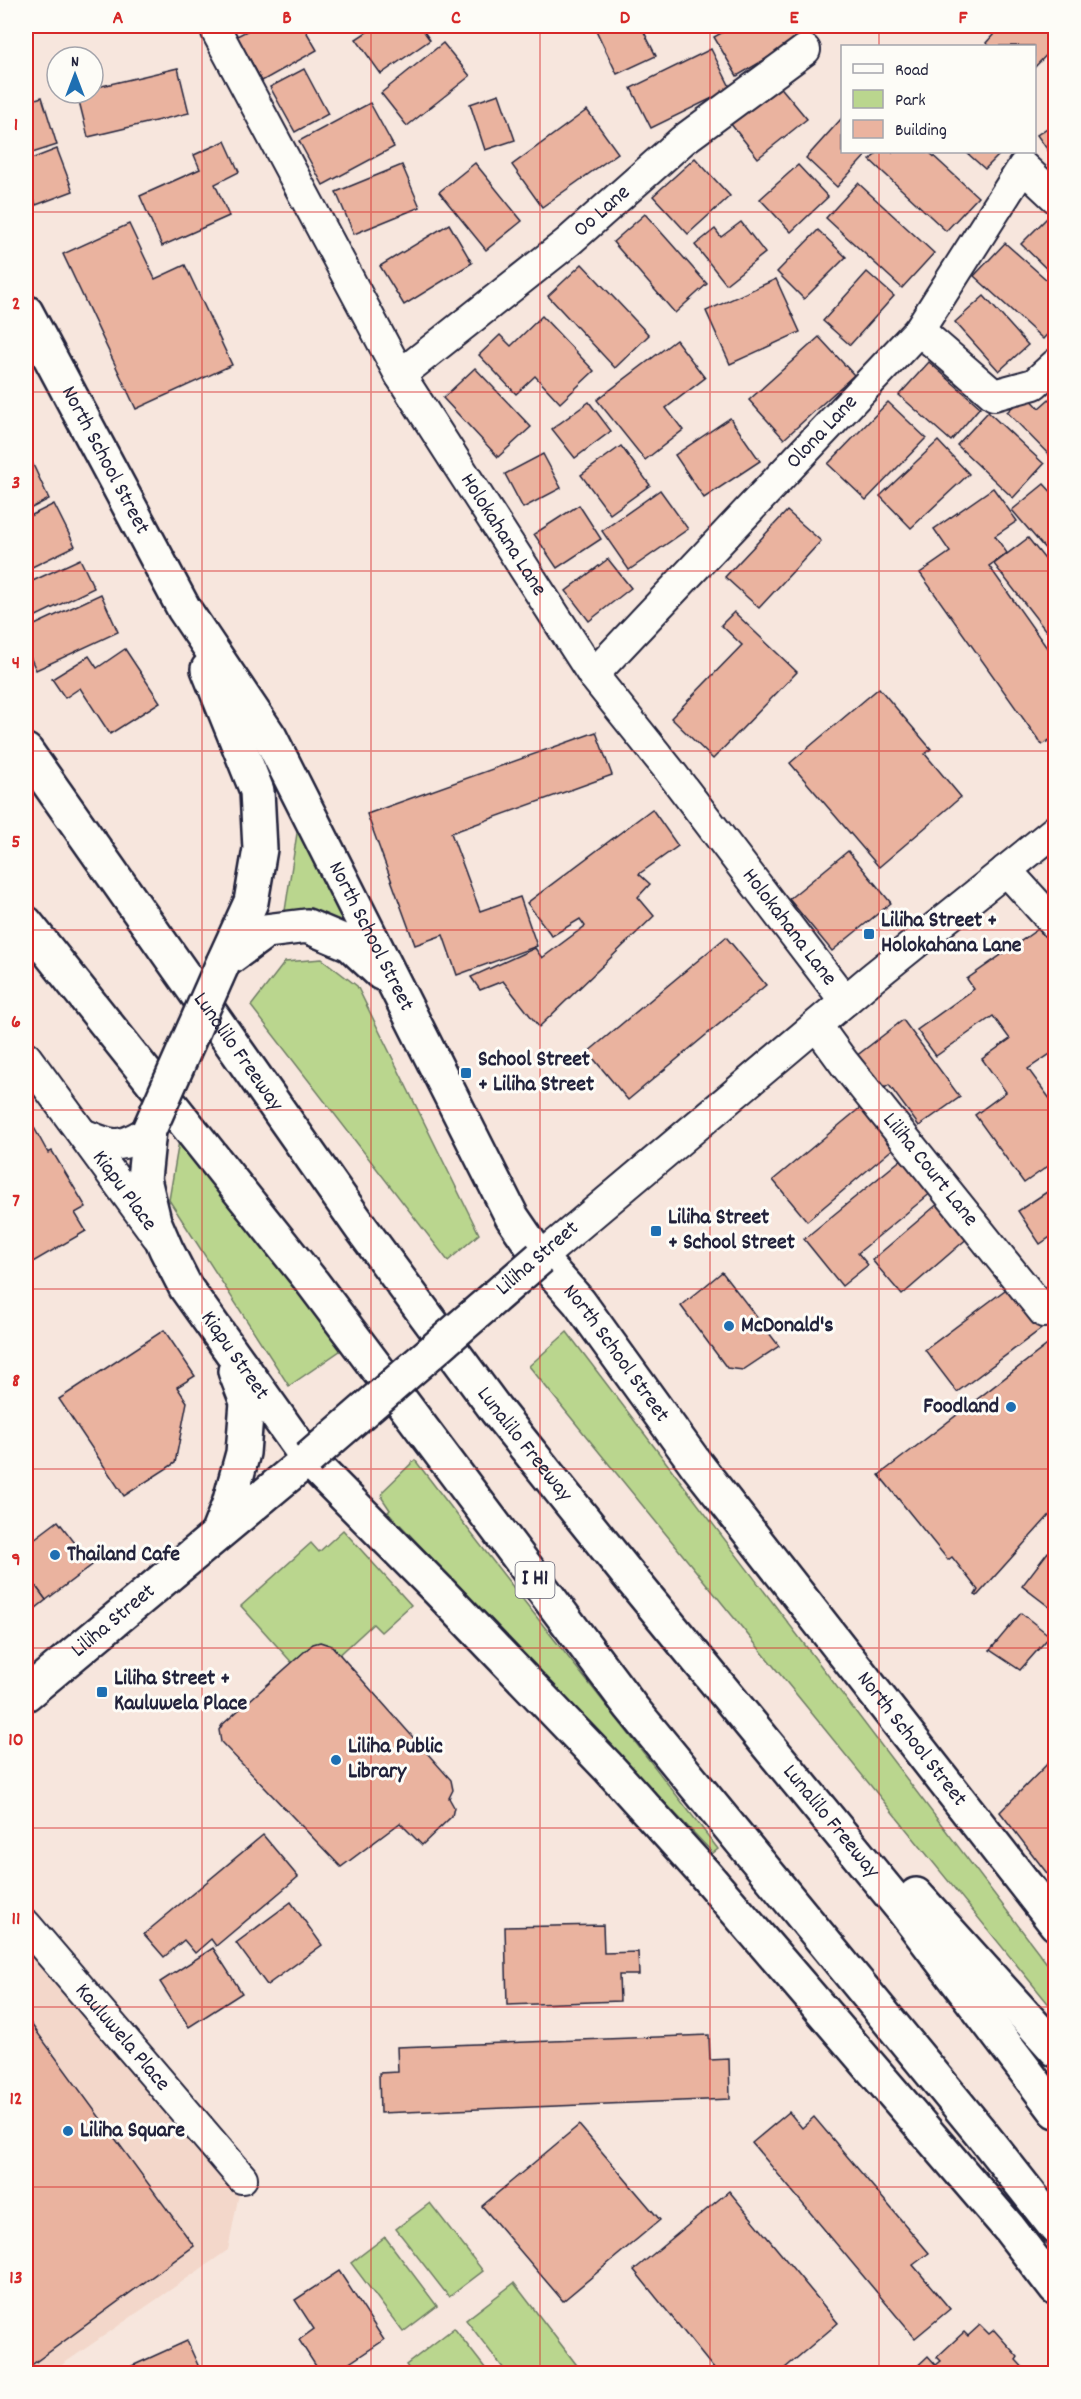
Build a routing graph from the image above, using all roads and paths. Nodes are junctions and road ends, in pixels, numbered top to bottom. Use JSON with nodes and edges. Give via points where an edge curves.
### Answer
{"nodes":[{"id":1,"x":217,"y":32,"type":"dead end"},
{"id":2,"x":805,"y":50,"type":"dead end"},
{"id":3,"x":1056,"y":198,"type":"edge"},
{"id":4,"x":26,"y":312,"type":"edge"},
{"id":5,"x":919,"y":330,"type":"junction"},
{"id":6,"x":1056,"y":364,"type":"edge"},
{"id":7,"x":400,"y":375,"type":"junction"},
{"id":8,"x":184,"y":609,"type":"junction"},
{"id":9,"x":593,"y":675,"type":"junction"},
{"id":10,"x":26,"y":751,"type":"edge"},
{"id":11,"x":1056,"y":830,"type":"edge"},
{"id":12,"x":1006,"y":870,"type":"junction"},
{"id":13,"x":26,"y":923,"type":"edge"},
{"id":14,"x":1056,"y":926,"type":"edge"},
{"id":15,"x":223,"y":963,"type":"junction"},
{"id":16,"x":404,"y":1000,"type":"junction"},
{"id":17,"x":845,"y":1001,"type":"junction"},
{"id":18,"x":817,"y":1026,"type":"junction"},
{"id":19,"x":26,"y":1057,"type":"edge"},
{"id":20,"x":149,"y":1130,"type":"junction"},
{"id":21,"x":83,"y":1134,"type":"junction"},
{"id":22,"x":166,"y":1249,"type":"junction"},
{"id":23,"x":540,"y":1258,"type":"junction"},
{"id":24,"x":1044,"y":1312,"type":"dead end"},
{"id":25,"x":224,"y":1341,"type":"junction"},
{"id":26,"x":308,"y":1459,"type":"junction"},
{"id":27,"x":217,"y":1535,"type":"junction"},
{"id":28,"x":629,"y":1576,"type":"junction"},
{"id":29,"x":26,"y":1694,"type":"edge"},
{"id":30,"x":26,"y":1924,"type":"edge"},
{"id":31,"x":1056,"y":1924,"type":"edge"},
{"id":32,"x":1056,"y":2050,"type":"edge"},
{"id":33,"x":1056,"y":2111,"type":"edge"},
{"id":34,"x":242,"y":2178,"type":"dead end"},
{"id":35,"x":1056,"y":2228,"type":"edge"},
{"id":36,"x":1056,"y":2289,"type":"edge"}],
"edges":[{"from":1,"to":7,"type":"street","name":"Holokahana Lane"},
{"from":2,"to":7,"type":"street","name":"Oo Lane","via":[[683,140],[568,242]]},
{"from":3,"to":5,"type":"street","name":"Olona Lane","via":[[1023,167]]},
{"from":4,"to":8,"type":"main road","name":"North School Street"},
{"from":5,"to":6,"type":"street","via":[[994,395],[1034,384]]},
{"from":5,"to":9,"type":"street","name":"Olona Lane"},
{"from":7,"to":9,"type":"street","name":"Holokahana Lane"},
{"from":8,"to":15,"type":"main road","name":"North School Street","via":[[257,791],[260,849],[251,902]]},
{"from":8,"to":16,"type":"main road","name":"North School Street","via":[[270,737]]},
{"from":9,"to":17,"type":"street","name":"Holokahana Lane"},
{"from":10,"to":28,"type":"main road","name":"Lunalilo Freeway","via":[[362,1229],[496,1410]]},
{"from":11,"to":12,"type":"street","name":"Liliha Street"},
{"from":12,"to":14,"type":"street"},
{"from":12,"to":17,"type":"street","name":"Liliha Street"},
{"from":13,"to":35,"type":"main road","number":"I H1","via":[[312,1282],[631,1707]]},
{"from":15,"to":16,"type":"main road","via":[[266,931],[307,926],[350,944]]},
{"from":15,"to":20,"type":"main road","name":"North School Street","bridge":true},
{"from":16,"to":23,"type":"main road","name":"North School Street","via":[[512,1217]]},
{"from":17,"to":18,"type":"street","name":"Liliha Street"},
{"from":18,"to":23,"type":"street","name":"Liliha Street"},
{"from":18,"to":24,"type":"street","name":"Liliha Court Lane"},
{"from":19,"to":21,"type":"street","name":"Kiapu Place"},
{"from":20,"to":21,"type":"street","name":"Kiapu Place","via":[[128,1144],[112,1144]]},
{"from":20,"to":22,"type":"main road","name":"North School Street","via":[[144,1179],[154,1221]]},
{"from":21,"to":22,"type":"street","name":"Kiapu Place"},
{"from":22,"to":25,"type":"main road","name":"Kiapu Street","via":[[186,1288]]},
{"from":23,"to":26,"type":"main road","name":"Liliha Street","bridge":true},
{"from":23,"to":31,"type":"main road","name":"North School Street","via":[[579,1302],[696,1464]]},
{"from":25,"to":26,"type":"main road","name":"Kiapu Street"},
{"from":25,"to":27,"type":"main road","via":[[247,1402],[242,1457]]},
{"from":26,"to":27,"type":"main road","name":"Liliha Street"},
{"from":26,"to":36,"type":"main road","name":"Kiapu Street","via":[[528,1682],[695,1863],[1009,2228]]},
{"from":27,"to":29,"type":"main road","name":"Liliha Street"},
{"from":28,"to":32,"type":"main road"},
{"from":28,"to":33,"type":"main road","name":"Lunalilo Freeway","via":[[904,1911]]},
{"from":30,"to":34,"type":"street","name":"Kauluwela Place"}]}
